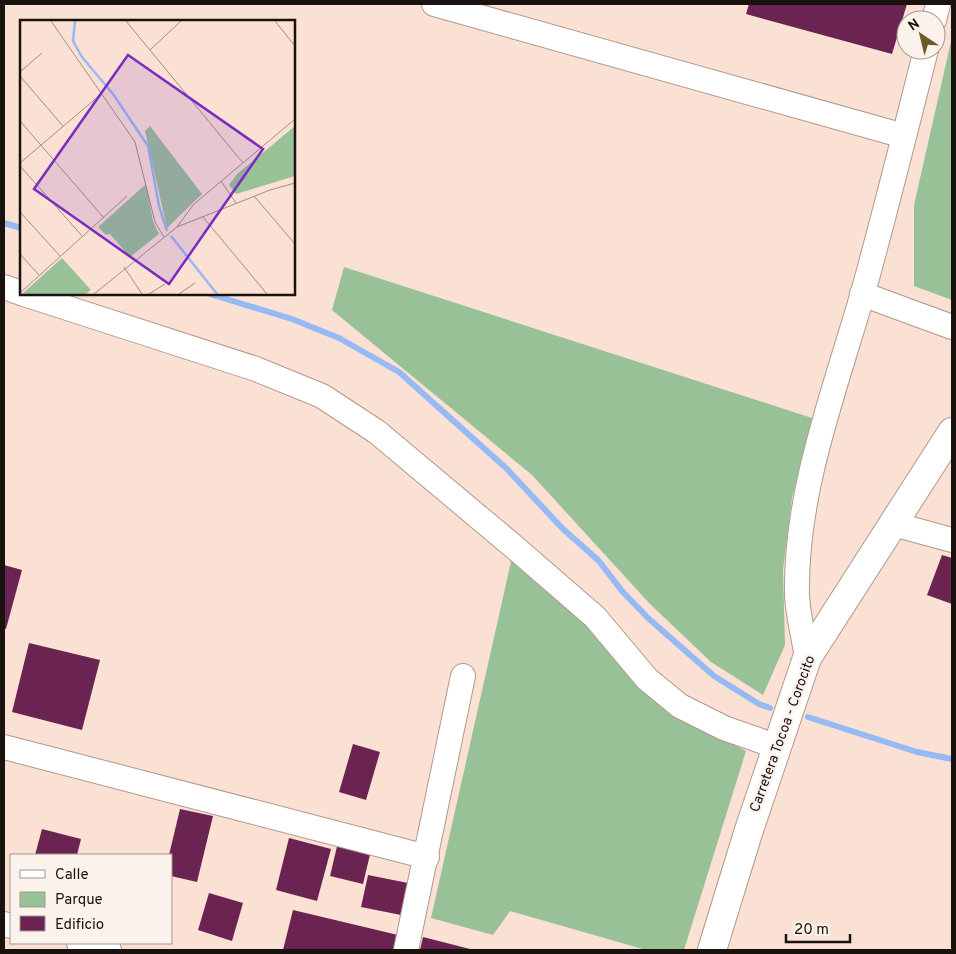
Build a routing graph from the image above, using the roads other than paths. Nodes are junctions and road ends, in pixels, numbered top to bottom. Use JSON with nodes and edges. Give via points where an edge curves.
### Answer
{"nodes":[{"id":1,"x":434,"y":4,"type":"edge"},
{"id":2,"x":923,"y":60,"type":"edge"},
{"id":3,"x":904,"y":136,"type":"junction"},
{"id":4,"x":4,"y":287,"type":"edge"},
{"id":5,"x":20,"y":292,"type":"edge"},
{"id":6,"x":862,"y":294,"type":"junction"},
{"id":7,"x":29,"y":295,"type":"edge"},
{"id":8,"x":952,"y":327,"type":"edge"},
{"id":9,"x":952,"y":432,"type":"edge"},
{"id":10,"x":893,"y":524,"type":"junction"},
{"id":11,"x":952,"y":540,"type":"edge"},
{"id":12,"x":807,"y":658,"type":"junction"},
{"id":13,"x":463,"y":676,"type":"dead end"},
{"id":14,"x":778,"y":747,"type":"junction"},
{"id":15,"x":4,"y":748,"type":"edge"},
{"id":16,"x":427,"y":857,"type":"junction"},
{"id":17,"x":83,"y":944,"type":"edge"},
{"id":18,"x":109,"y":950,"type":"edge"},
{"id":19,"x":406,"y":950,"type":"edge"},
{"id":20,"x":712,"y":950,"type":"edge"}],
"edges":[{"from":1,"to":3,"type":"street"},
{"from":2,"to":3,"type":"street"},
{"from":3,"to":6,"type":"street"},
{"from":4,"to":5,"type":"street"},
{"from":6,"to":8,"type":"street"},
{"from":6,"to":12,"type":"street","via":[[822,432],[799,549],[797,596]]},
{"from":7,"to":14,"type":"street","via":[[256,369],[322,396],[377,432],[595,617],[647,679],[680,706],[724,728]]},
{"from":9,"to":10,"type":"main road","name":"Carretera Tocoa - Corocito"},
{"from":10,"to":11,"type":"street"},
{"from":10,"to":12,"type":"main road","name":"Carretera Tocoa - Corocito"},
{"from":12,"to":14,"type":"main road","name":"Carretera Tocoa - Corocito"},
{"from":13,"to":16,"type":"street"},
{"from":14,"to":20,"type":"main road","name":"Carretera Tocoa - Corocito"},
{"from":15,"to":16,"type":"street"},
{"from":16,"to":19,"type":"street"},
{"from":17,"to":18,"type":"street"}]}
